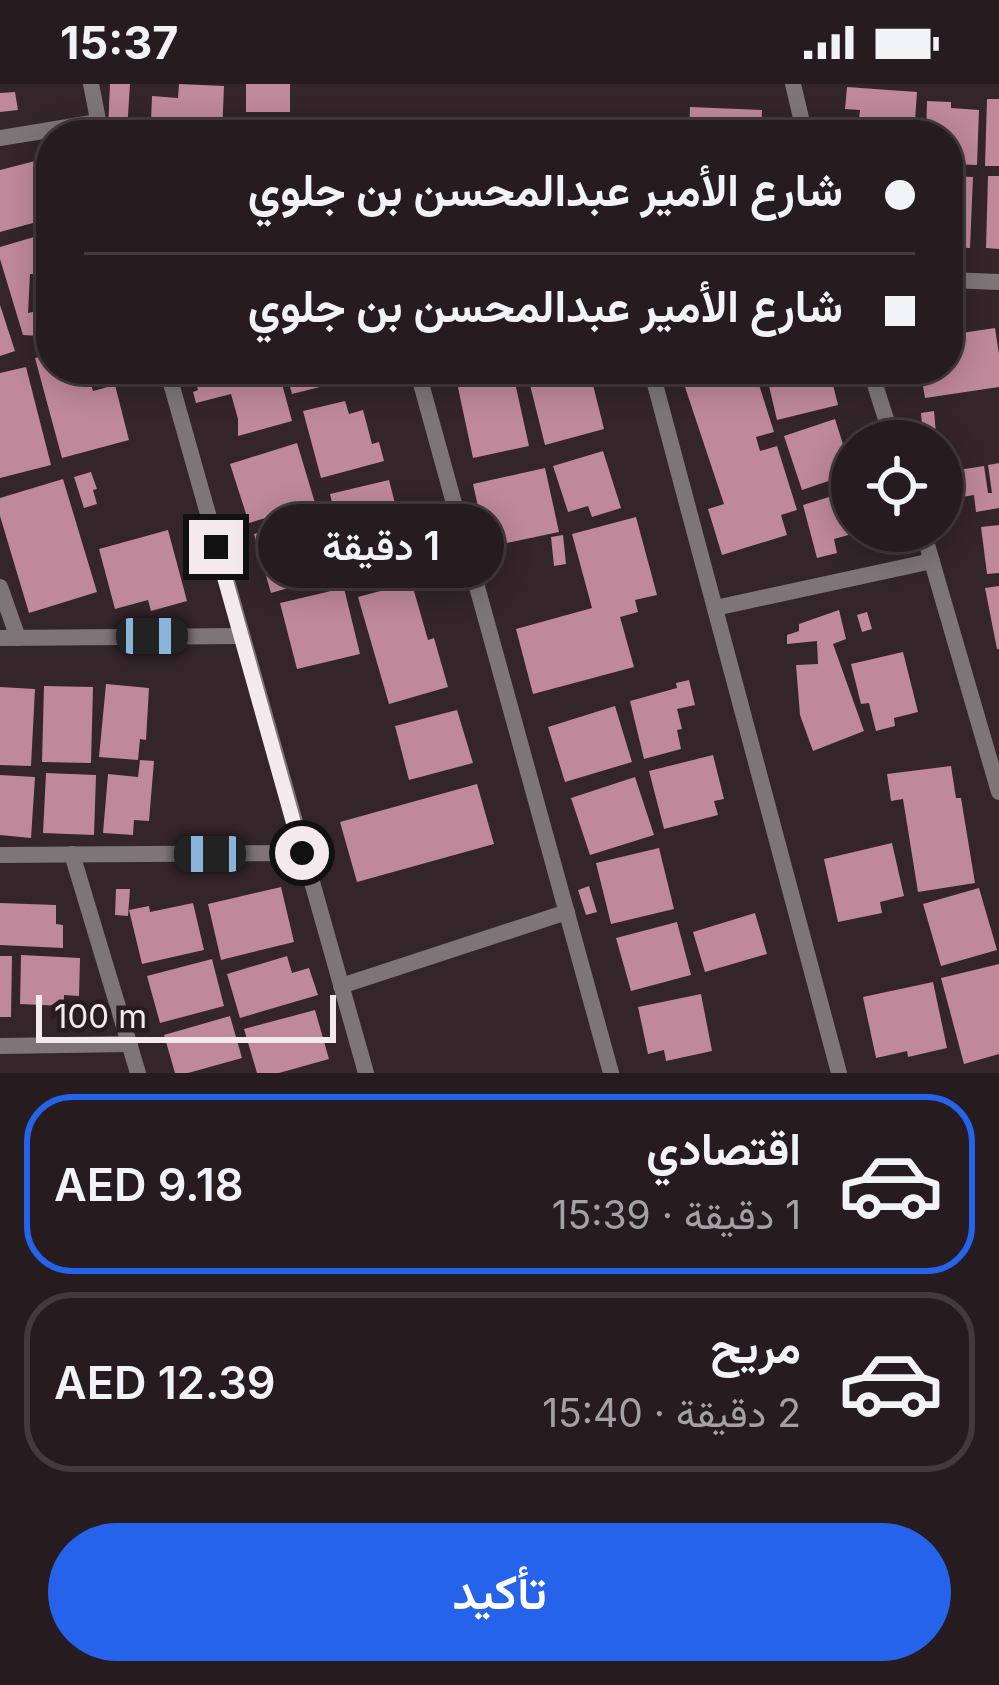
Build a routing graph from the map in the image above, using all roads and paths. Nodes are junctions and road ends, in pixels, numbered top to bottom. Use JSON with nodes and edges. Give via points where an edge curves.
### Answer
{"nodes":[{"id":1,"x":91,"y":84,"type":"edge"},
{"id":2,"x":793,"y":84,"type":"edge"},
{"id":3,"x":98,"y":120,"type":"edge"},
{"id":4,"x":801,"y":120,"type":"edge"},
{"id":5,"x":36,"y":134,"type":"edge"},
{"id":6,"x":0,"y":138,"type":"edge"},
{"id":7,"x":963,"y":281,"type":"edge"},
{"id":8,"x":999,"y":282,"type":"edge"},
{"id":9,"x":170,"y":384,"type":"edge"},
{"id":10,"x":421,"y":384,"type":"edge"},
{"id":11,"x":655,"y":384,"type":"edge"},
{"id":12,"x":875,"y":384,"type":"edge"},
{"id":13,"x":886,"y":420,"type":"edge"},
{"id":14,"x":929,"y":552,"type":"edge"},
{"id":15,"x":932,"y":561,"type":"junction"},
{"id":16,"x":0,"y":587,"type":"edge"},
{"id":17,"x":715,"y":608,"type":"junction"},
{"id":18,"x":241,"y":636,"type":"junction"},
{"id":19,"x":9,"y":638,"type":"edge"},
{"id":20,"x":999,"y":792,"type":"edge"},
{"id":21,"x":302,"y":853,"type":"junction"},
{"id":22,"x":72,"y":854,"type":"junction"},
{"id":23,"x":0,"y":856,"type":"edge"},
{"id":24,"x":567,"y":912,"type":"junction"},
{"id":25,"x":341,"y":986,"type":"junction"},
{"id":26,"x":130,"y":1044,"type":"junction"},
{"id":27,"x":0,"y":1046,"type":"edge"},
{"id":28,"x":138,"y":1073,"type":"edge"},
{"id":29,"x":366,"y":1073,"type":"edge"},
{"id":30,"x":611,"y":1073,"type":"edge"},
{"id":31,"x":839,"y":1073,"type":"edge"}],
"edges":[{"from":1,"to":3,"type":"street"},
{"from":2,"to":4,"type":"street"},
{"from":5,"to":6,"type":"street"},
{"from":7,"to":8,"type":"street"},
{"from":9,"to":18,"type":"street"},
{"from":10,"to":24,"type":"street"},
{"from":11,"to":17,"type":"street"},
{"from":12,"to":13,"type":"street"},
{"from":14,"to":15,"type":"street"},
{"from":15,"to":17,"type":"street"},
{"from":15,"to":20,"type":"street"},
{"from":16,"to":19,"type":"street"},
{"from":17,"to":31,"type":"street"},
{"from":18,"to":19,"type":"street"},
{"from":18,"to":21,"type":"street"},
{"from":21,"to":22,"type":"street"},
{"from":21,"to":25,"type":"street"},
{"from":22,"to":23,"type":"street"},
{"from":22,"to":26,"type":"street"},
{"from":24,"to":25,"type":"street"},
{"from":24,"to":30,"type":"street"},
{"from":25,"to":29,"type":"street"},
{"from":26,"to":27,"type":"street"},
{"from":26,"to":28,"type":"street"}]}
